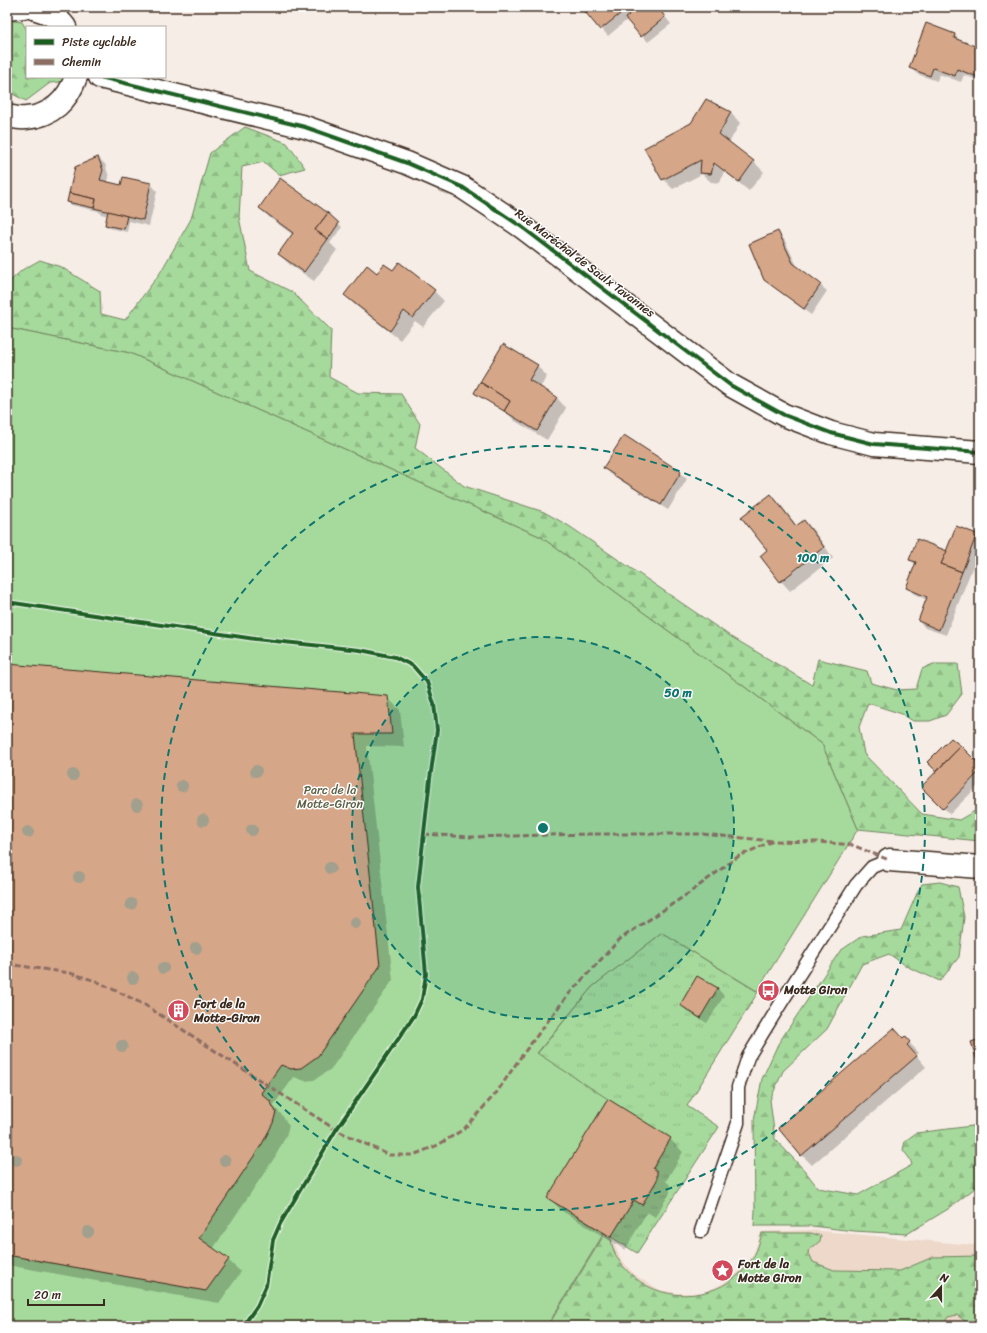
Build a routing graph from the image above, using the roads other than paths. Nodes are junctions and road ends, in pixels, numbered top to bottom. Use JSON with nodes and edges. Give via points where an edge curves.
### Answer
{"nodes":[{"id":1,"x":23,"y":7,"type":"edge"},
{"id":2,"x":30,"y":7,"type":"edge"},
{"id":3,"x":7,"y":9,"type":"edge"},
{"id":4,"x":64,"y":26,"type":"edge"},
{"id":5,"x":76,"y":78,"type":"edge"},
{"id":6,"x":104,"y":78,"type":"edge"},
{"id":7,"x":7,"y":116,"type":"edge"},
{"id":8,"x":980,"y":452,"type":"edge"},
{"id":9,"x":889,"y":860,"type":"joint"},
{"id":10,"x":980,"y":867,"type":"edge"},
{"id":11,"x":701,"y":1231,"type":"dead end"}],
"edges":[{"from":1,"to":3,"type":"street"},
{"from":2,"to":4,"type":"street","via":[[46,12]]},
{"from":5,"to":7,"type":"street","via":[[72,90],[60,104],[44,115],[25,118]]},
{"from":6,"to":8,"type":"street","name":"Rue Maréchal de Saulx Tavannes","via":[[305,127],[408,162],[462,187],[522,227],[730,385],[784,415],[831,433],[874,444]]},
{"from":9,"to":10,"type":"street"},
{"from":9,"to":11,"type":"lane","via":[[872,867],[856,885],[748,1057],[738,1087],[738,1123]]}]}
